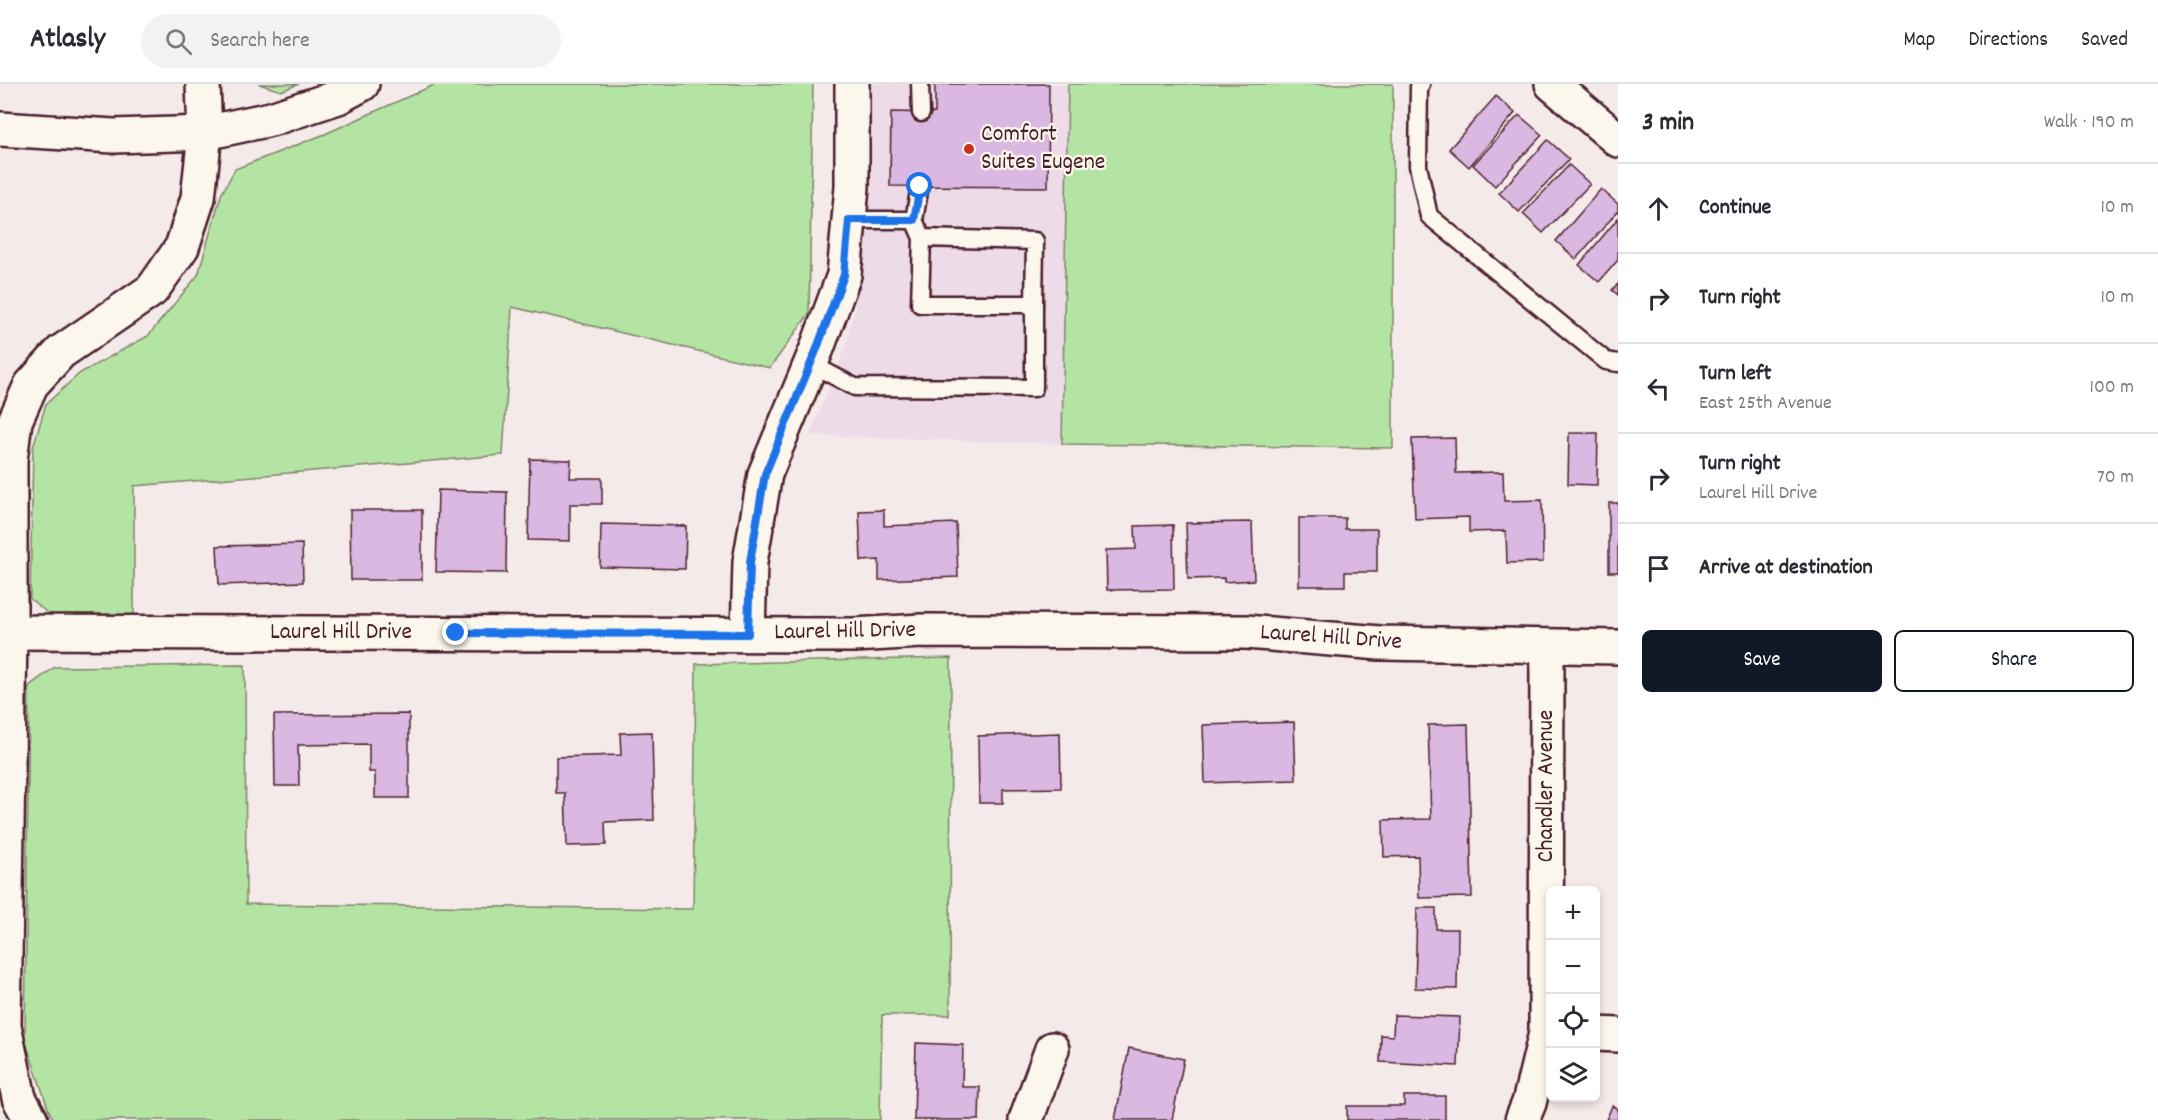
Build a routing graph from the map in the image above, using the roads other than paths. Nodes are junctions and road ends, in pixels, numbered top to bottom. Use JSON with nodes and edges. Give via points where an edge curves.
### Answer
{"nodes":[{"id":1,"x":203,"y":84,"type":"edge"},
{"id":2,"x":362,"y":84,"type":"edge"},
{"id":3,"x":852,"y":84,"type":"edge"},
{"id":4,"x":920,"y":84,"type":"edge"},
{"id":5,"x":1421,"y":84,"type":"edge"},
{"id":6,"x":1552,"y":84,"type":"edge"},
{"id":7,"x":921,"y":112,"type":"dead end"},
{"id":8,"x":0,"y":129,"type":"edge"},
{"id":9,"x":205,"y":133,"type":"junction"},
{"id":10,"x":1618,"y":140,"type":"edge"},
{"id":11,"x":920,"y":186,"type":"dead end"},
{"id":12,"x":849,"y":220,"type":"junction"},
{"id":13,"x":914,"y":220,"type":"junction"},
{"id":14,"x":922,"y":238,"type":"junction"},
{"id":15,"x":1034,"y":304,"type":"junction"},
{"id":16,"x":1618,"y":363,"type":"edge"},
{"id":17,"x":810,"y":364,"type":"junction"},
{"id":18,"x":5,"y":632,"type":"edge"},
{"id":19,"x":748,"y":634,"type":"junction"},
{"id":20,"x":1547,"y":647,"type":"junction"},
{"id":21,"x":1618,"y":647,"type":"edge"},
{"id":22,"x":1548,"y":994,"type":"edge"},
{"id":23,"x":1600,"y":1034,"type":"edge"},
{"id":24,"x":1618,"y":1035,"type":"edge"},
{"id":25,"x":1546,"y":1040,"type":"edge"},
{"id":26,"x":1052,"y":1049,"type":"dead end"},
{"id":27,"x":31,"y":1120,"type":"edge"},
{"id":28,"x":1026,"y":1120,"type":"edge"},
{"id":29,"x":1522,"y":1120,"type":"edge"}],
"edges":[{"from":1,"to":9,"type":"street"},
{"from":2,"to":9,"type":"street","via":[[338,97],[272,119]]},
{"from":3,"to":12,"type":"street"},
{"from":4,"to":7,"type":"lane"},
{"from":5,"to":16,"type":"lane","via":[[1418,166],[1429,216],[1606,361]]},
{"from":6,"to":10,"type":"street"},
{"from":8,"to":9,"type":"street","via":[[114,136]]},
{"from":9,"to":18,"type":"street","via":[[198,198],[182,247],[152,290],[61,352],[31,385],[15,421],[10,460]]},
{"from":11,"to":13,"type":"lane"},
{"from":12,"to":13,"type":"lane"},
{"from":12,"to":17,"type":"street","via":[[844,275]]},
{"from":13,"to":14,"type":"lane"},
{"from":14,"to":15,"type":"lane","via":[[1035,241]]},
{"from":14,"to":15,"type":"lane","via":[[920,304]]},
{"from":15,"to":17,"type":"lane","via":[[1034,388],[855,387]]},
{"from":17,"to":19,"type":"street","via":[[765,474],[750,562]]},
{"from":18,"to":19,"type":"street","name":"Laurel Hill Drive"},
{"from":18,"to":27,"type":"street","via":[[4,1026],[19,1098]]},
{"from":19,"to":20,"type":"street","name":"Laurel Hill Drive","via":[[1246,632],[1380,643]]},
{"from":20,"to":21,"type":"street","name":"Laurel Hill Drive"},
{"from":20,"to":22,"type":"street","name":"Chandler Avenue"},
{"from":23,"to":24,"type":"street"},
{"from":25,"to":29,"type":"street","name":"Chandler Avenue"},
{"from":26,"to":28,"type":"street"}]}
